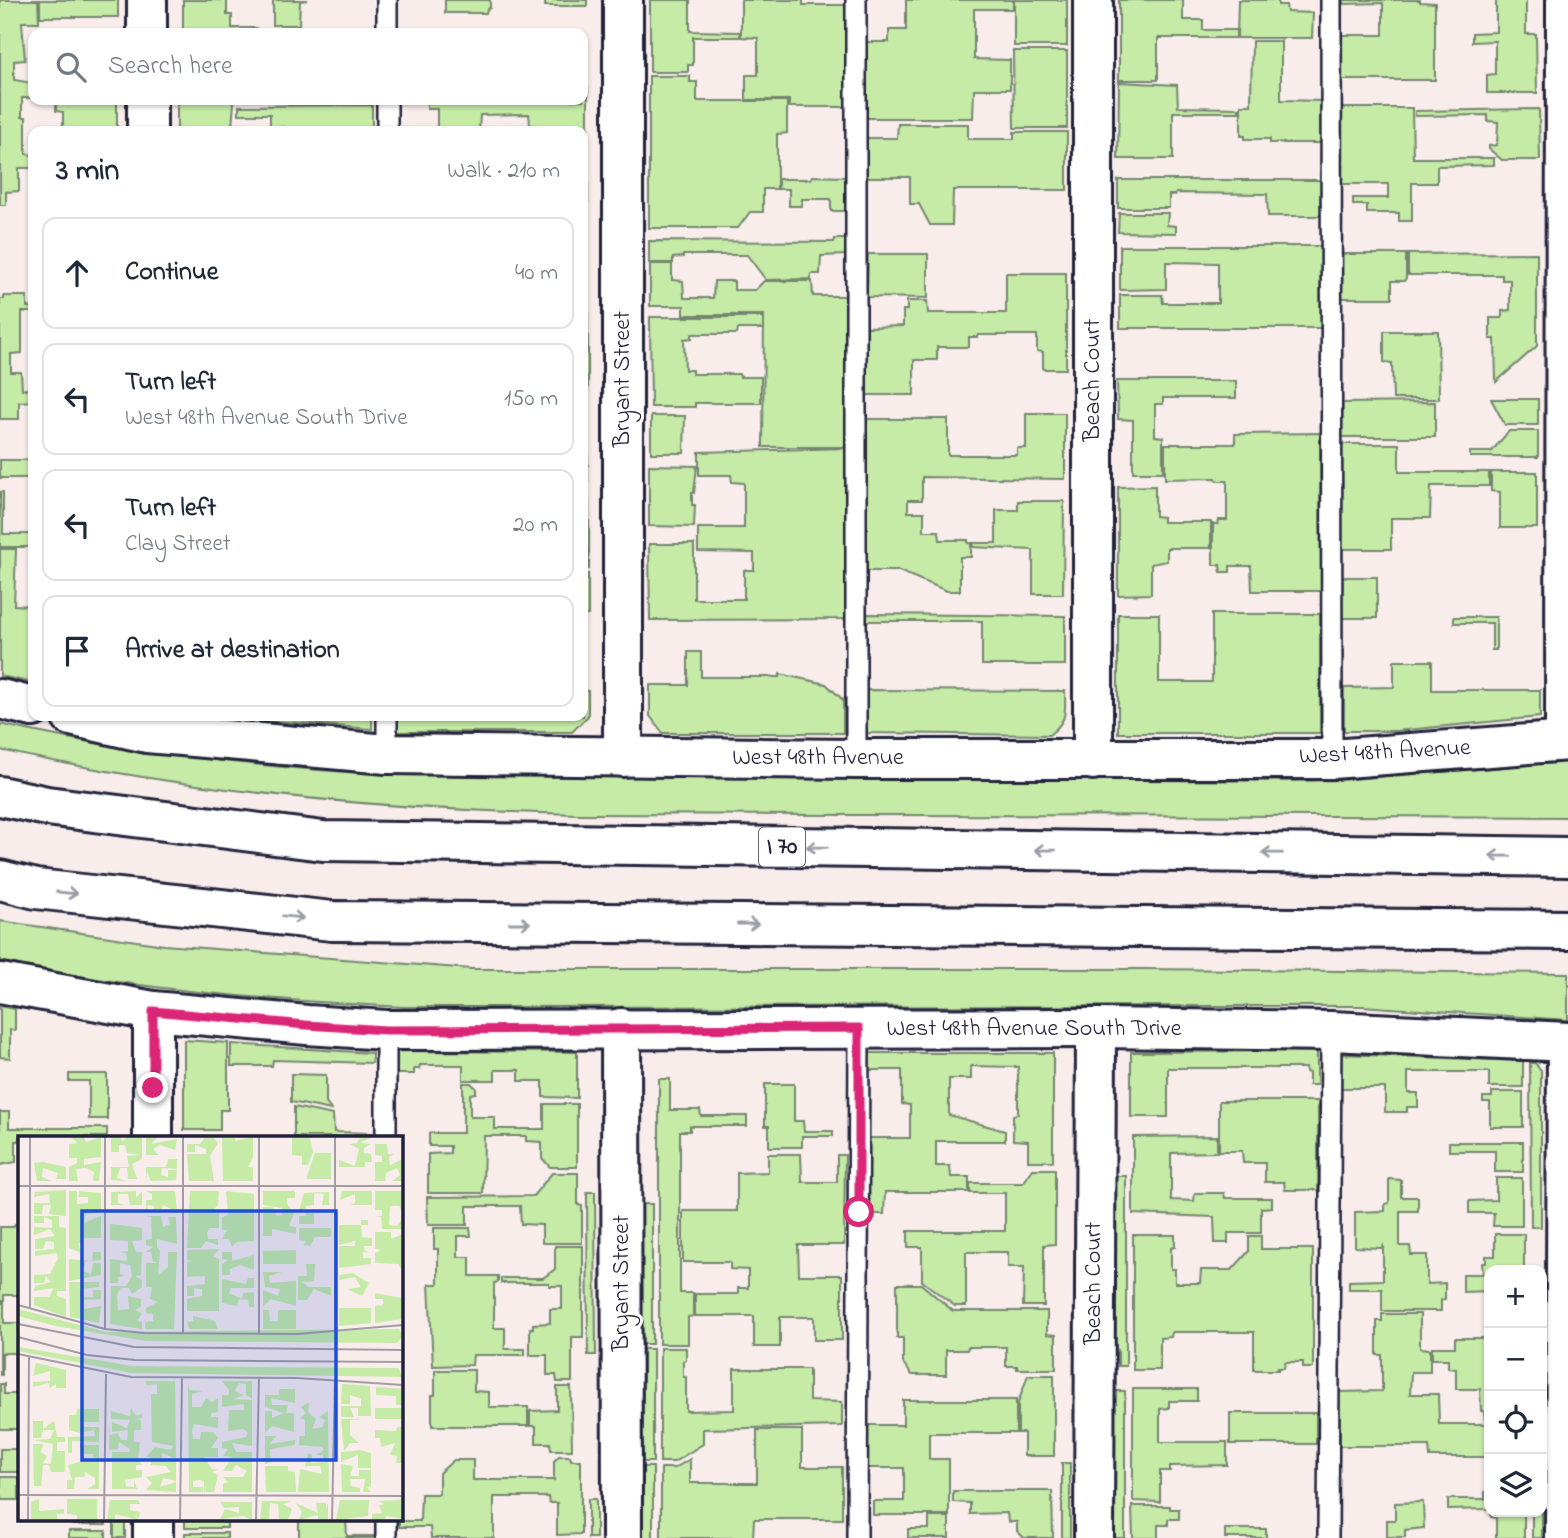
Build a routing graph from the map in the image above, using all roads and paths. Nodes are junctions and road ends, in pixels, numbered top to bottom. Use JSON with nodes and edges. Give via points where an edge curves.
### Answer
{"nodes":[{"id":1,"x":147,"y":0,"type":"edge"},
{"id":2,"x":387,"y":0,"type":"edge"},
{"id":3,"x":623,"y":0,"type":"edge"},
{"id":4,"x":856,"y":0,"type":"edge"},
{"id":5,"x":1093,"y":0,"type":"edge"},
{"id":6,"x":1331,"y":0,"type":"edge"},
{"id":7,"x":1566,"y":0,"type":"edge"},
{"id":8,"x":147,"y":28,"type":"edge"},
{"id":9,"x":387,"y":28,"type":"edge"},
{"id":10,"x":147,"y":105,"type":"edge"},
{"id":11,"x":387,"y":105,"type":"edge"},
{"id":12,"x":147,"y":126,"type":"edge"},
{"id":13,"x":387,"y":126,"type":"edge"},
{"id":14,"x":0,"y":699,"type":"edge"},
{"id":15,"x":28,"y":706,"type":"edge"},
{"id":16,"x":113,"y":721,"type":"edge"},
{"id":17,"x":387,"y":721,"type":"edge"},
{"id":18,"x":147,"y":725,"type":"edge"},
{"id":19,"x":1566,"y":741,"type":"edge"},
{"id":20,"x":387,"y":754,"type":"junction"},
{"id":21,"x":623,"y":757,"type":"junction"},
{"id":22,"x":856,"y":759,"type":"junction"},
{"id":23,"x":1332,"y":759,"type":"junction"},
{"id":24,"x":1093,"y":760,"type":"junction"},
{"id":25,"x":0,"y":796,"type":"edge"},
{"id":26,"x":1568,"y":857,"type":"edge"},
{"id":27,"x":0,"y":880,"type":"edge"},
{"id":28,"x":1568,"y":930,"type":"edge"},
{"id":29,"x":0,"y":983,"type":"edge"},
{"id":30,"x":153,"y":1011,"type":"junction"},
{"id":31,"x":621,"y":1028,"type":"junction"},
{"id":32,"x":859,"y":1028,"type":"junction"},
{"id":33,"x":1096,"y":1028,"type":"junction"},
{"id":34,"x":386,"y":1030,"type":"junction"},
{"id":35,"x":1331,"y":1031,"type":"junction"},
{"id":36,"x":1567,"y":1042,"type":"edge"},
{"id":37,"x":153,"y":1136,"type":"edge"},
{"id":38,"x":386,"y":1136,"type":"edge"},
{"id":39,"x":153,"y":1520,"type":"edge"},
{"id":40,"x":386,"y":1520,"type":"edge"},
{"id":41,"x":153,"y":1538,"type":"edge"},
{"id":42,"x":386,"y":1538,"type":"edge"},
{"id":43,"x":622,"y":1538,"type":"edge"},
{"id":44,"x":857,"y":1538,"type":"edge"},
{"id":45,"x":1094,"y":1538,"type":"edge"},
{"id":46,"x":1328,"y":1538,"type":"edge"},
{"id":47,"x":1565,"y":1538,"type":"edge"}],
"edges":[{"from":1,"to":8,"type":"main road"},
{"from":2,"to":9,"type":"lane"},
{"from":3,"to":21,"type":"main road","name":"Bryant Street"},
{"from":4,"to":22,"type":"lane"},
{"from":5,"to":24,"type":"main road","name":"Beach Court"},
{"from":6,"to":23,"type":"lane"},
{"from":7,"to":19,"type":"main road"},
{"from":10,"to":12,"type":"main road"},
{"from":11,"to":13,"type":"lane"},
{"from":14,"to":15,"type":"main road"},
{"from":16,"to":18,"type":"main road","name":"West 48th Avenue"},
{"from":17,"to":20,"type":"lane"},
{"from":18,"to":20,"type":"main road","name":"West 48th Avenue"},
{"from":19,"to":23,"type":"main road","name":"West 48th Avenue"},
{"from":20,"to":21,"type":"main road","name":"West 48th Avenue"},
{"from":21,"to":22,"type":"main road","name":"West 48th Avenue"},
{"from":22,"to":24,"type":"main road","name":"West 48th Avenue"},
{"from":23,"to":24,"type":"main road","name":"West 48th Avenue"},
{"from":26,"to":25,"type":"main road","number":"I 70","one_way":true,"via":[[323,841]]},
{"from":27,"to":28,"type":"main road","one_way":true,"via":[[36,889],[332,921]]},
{"from":29,"to":30,"type":"main road","name":"West 48th Avenue South Drive"},
{"from":30,"to":34,"type":"main road","name":"West 48th Avenue South Drive"},
{"from":30,"to":37,"type":"main road"},
{"from":31,"to":32,"type":"main road","name":"West 48th Avenue South Drive"},
{"from":31,"to":34,"type":"main road","name":"West 48th Avenue South Drive"},
{"from":31,"to":43,"type":"main road","name":"Bryant Street"},
{"from":32,"to":33,"type":"main road","name":"West 48th Avenue South Drive"},
{"from":32,"to":44,"type":"lane"},
{"from":33,"to":35,"type":"main road","name":"West 48th Avenue South Drive"},
{"from":33,"to":45,"type":"main road","name":"Beach Court"},
{"from":34,"to":38,"type":"lane"},
{"from":35,"to":36,"type":"main road","name":"West 48th Avenue South Drive"},
{"from":35,"to":46,"type":"lane"},
{"from":36,"to":47,"type":"main road"},
{"from":39,"to":41,"type":"main road"},
{"from":40,"to":42,"type":"lane"}]}
